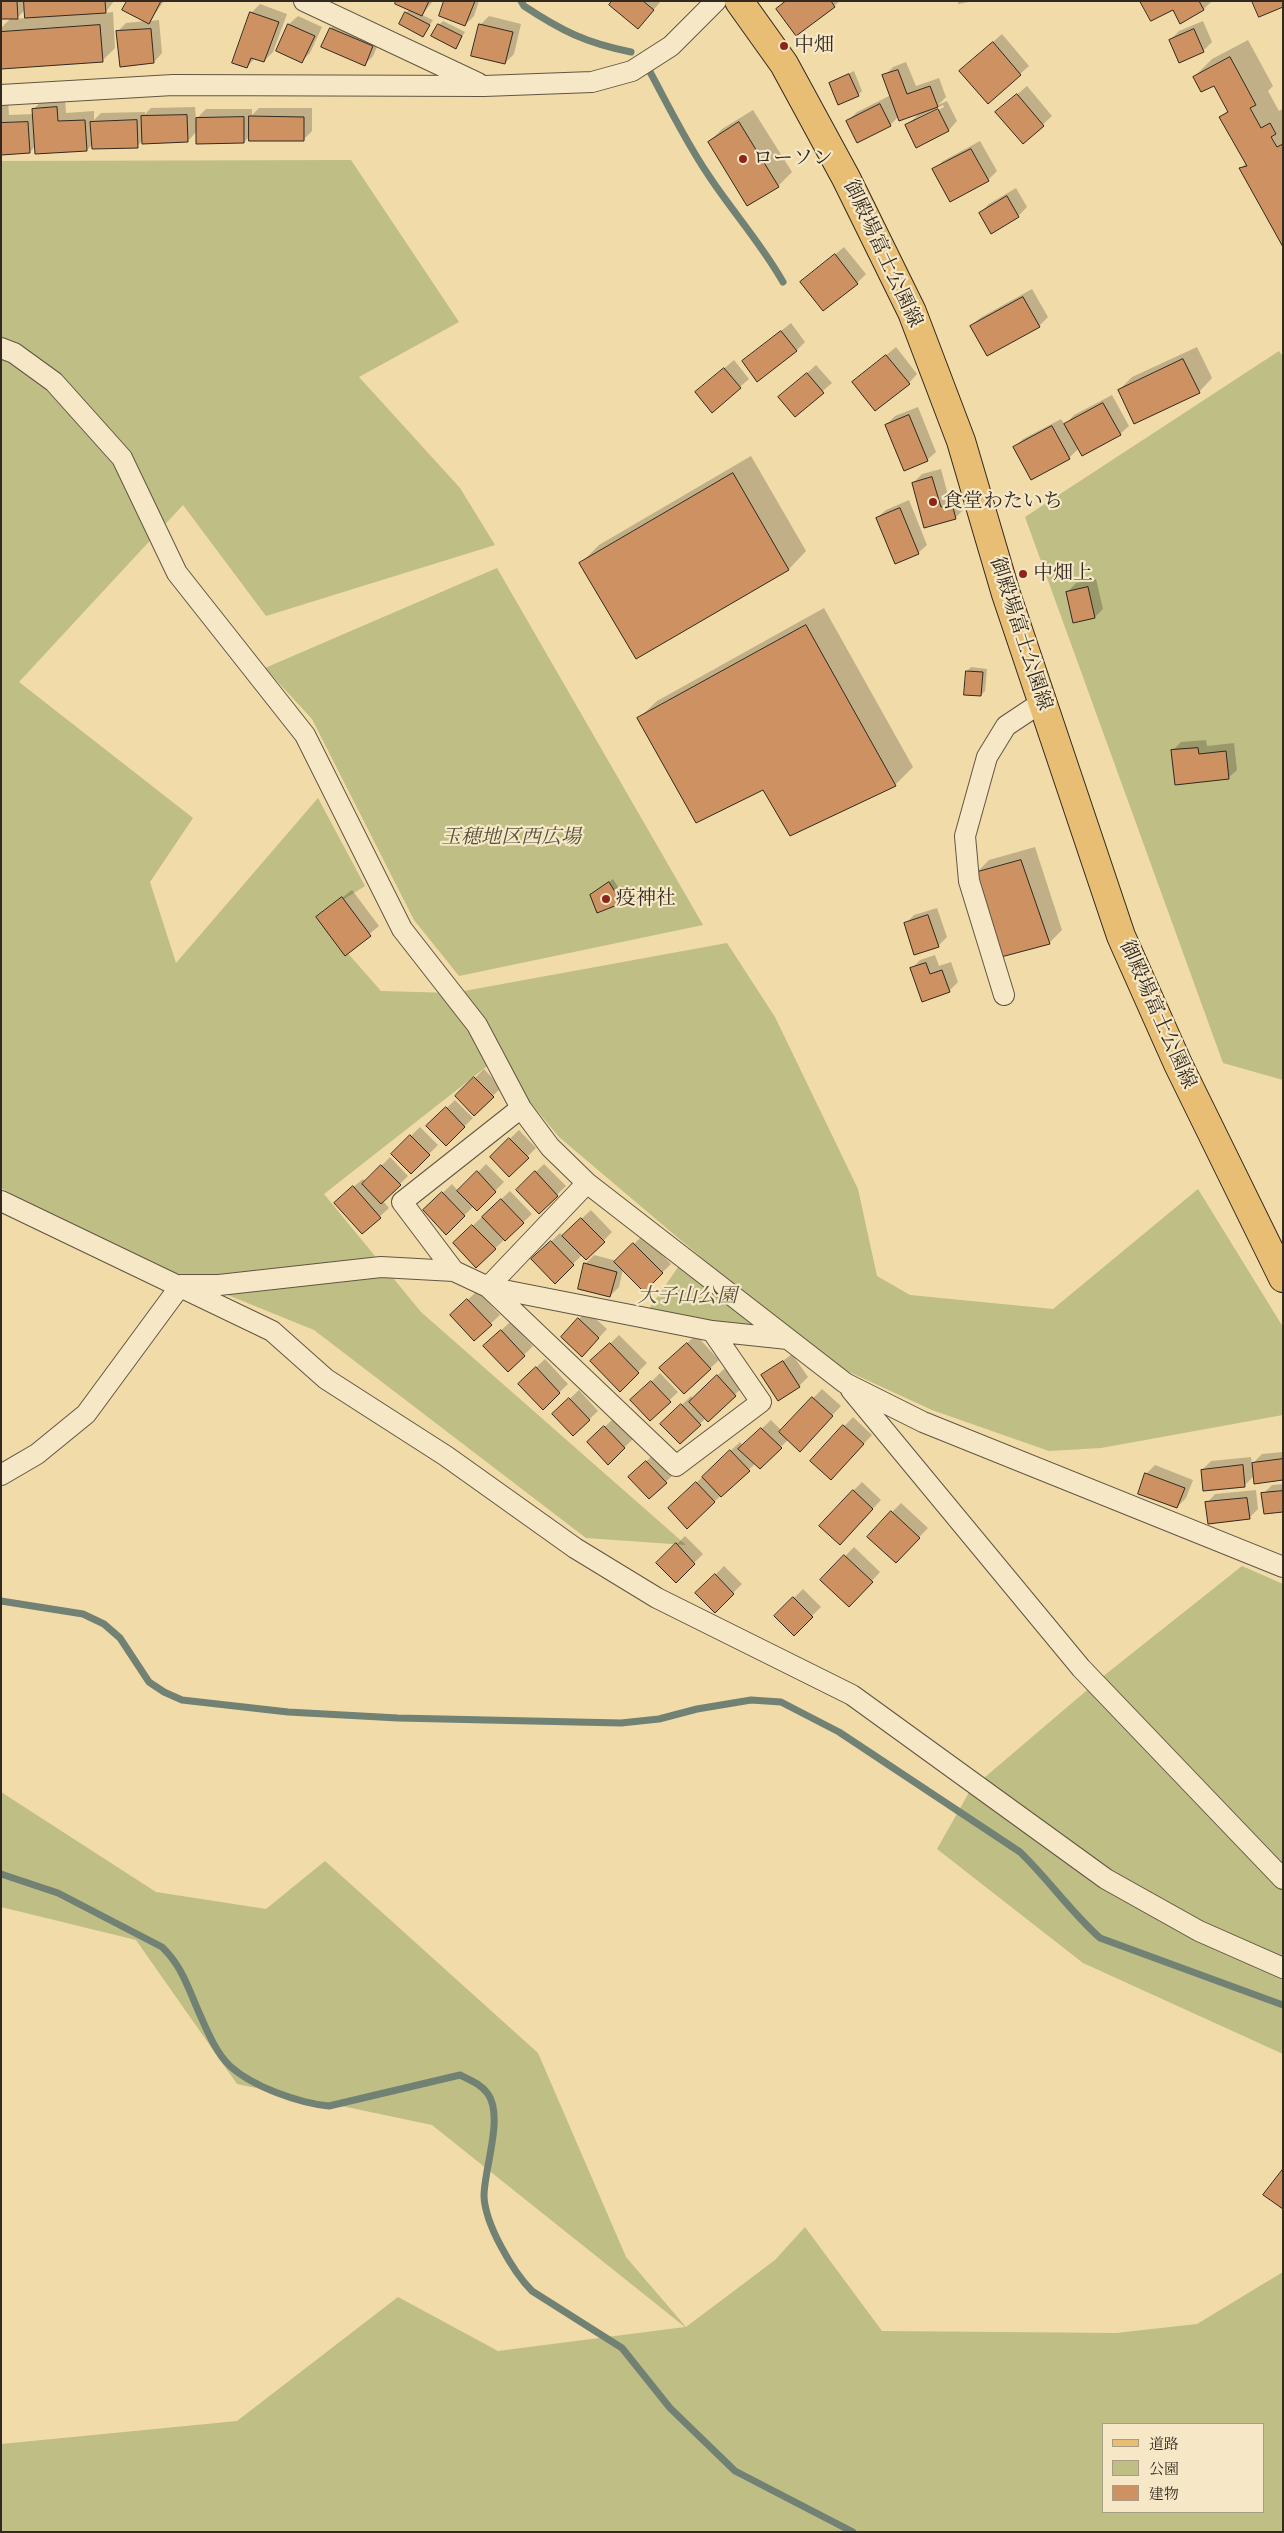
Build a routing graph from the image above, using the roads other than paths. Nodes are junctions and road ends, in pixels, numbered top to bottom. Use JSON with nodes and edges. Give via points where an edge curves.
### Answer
{"nodes":[{"id":1,"x":304,"y":1,"type":"edge"},
{"id":2,"x":716,"y":1,"type":"edge"},
{"id":3,"x":739,"y":1,"type":"edge"},
{"id":4,"x":484,"y":86,"type":"junction"},
{"id":5,"x":1,"y":95,"type":"edge"},
{"id":6,"x":1,"y":348,"type":"edge"},
{"id":7,"x":1042,"y":702,"type":"junction"},
{"id":8,"x":1004,"y":995,"type":"dead end"},
{"id":9,"x":521,"y":1108,"type":"junction"},
{"id":10,"x":587,"y":1183,"type":"junction"},
{"id":11,"x":1,"y":1201,"type":"edge"},
{"id":12,"x":454,"y":1271,"type":"junction"},
{"id":13,"x":1283,"y":1278,"type":"edge"},
{"id":14,"x":180,"y":1285,"type":"junction"},
{"id":15,"x":488,"y":1287,"type":"junction"},
{"id":16,"x":712,"y":1331,"type":"junction"},
{"id":17,"x":788,"y":1339,"type":"junction"},
{"id":18,"x":845,"y":1384,"type":"junction"},
{"id":19,"x":1,"y":1475,"type":"edge"},
{"id":20,"x":1283,"y":1567,"type":"edge"},
{"id":21,"x":1283,"y":1879,"type":"edge"},
{"id":22,"x":1283,"y":1968,"type":"edge"}],
"edges":[{"from":1,"to":4,"type":"street"},
{"from":2,"to":4,"type":"street","via":[[671,46],[632,71],[592,82]]},
{"from":3,"to":7,"type":"main road","name":"御殿場富士公園線","via":[[784,64],[846,178],[912,312],[961,441]]},
{"from":4,"to":5,"type":"street","via":[[173,85]]},
{"from":6,"to":9,"type":"street","via":[[14,353],[54,382],[122,458],[177,573],[305,735],[402,929],[477,1025]]},
{"from":7,"to":8,"type":"street","via":[[1006,726],[987,757],[965,836],[969,881]]},
{"from":7,"to":13,"type":"main road","name":"御殿場富士公園線","via":[[1121,936],[1182,1073]]},
{"from":9,"to":10,"type":"street","via":[[550,1147]]},
{"from":9,"to":12,"type":"street","via":[[402,1202]]},
{"from":10,"to":15,"type":"street"},
{"from":10,"to":17,"type":"street"},
{"from":11,"to":14,"type":"street"},
{"from":12,"to":14,"type":"street","via":[[381,1267],[219,1285]]},
{"from":12,"to":15,"type":"street"},
{"from":14,"to":19,"type":"street","via":[[86,1414],[37,1454]]},
{"from":14,"to":22,"type":"street","via":[[272,1331],[326,1379],[446,1456],[584,1553],[657,1598],[852,1695],[1106,1879],[1200,1931]]},
{"from":15,"to":16,"type":"street"},
{"from":15,"to":16,"type":"street","via":[[676,1466],[762,1402]]},
{"from":16,"to":17,"type":"street"},
{"from":17,"to":18,"type":"street"},
{"from":18,"to":20,"type":"street","via":[[924,1422]]},
{"from":18,"to":21,"type":"street","via":[[1081,1668]]}]}
